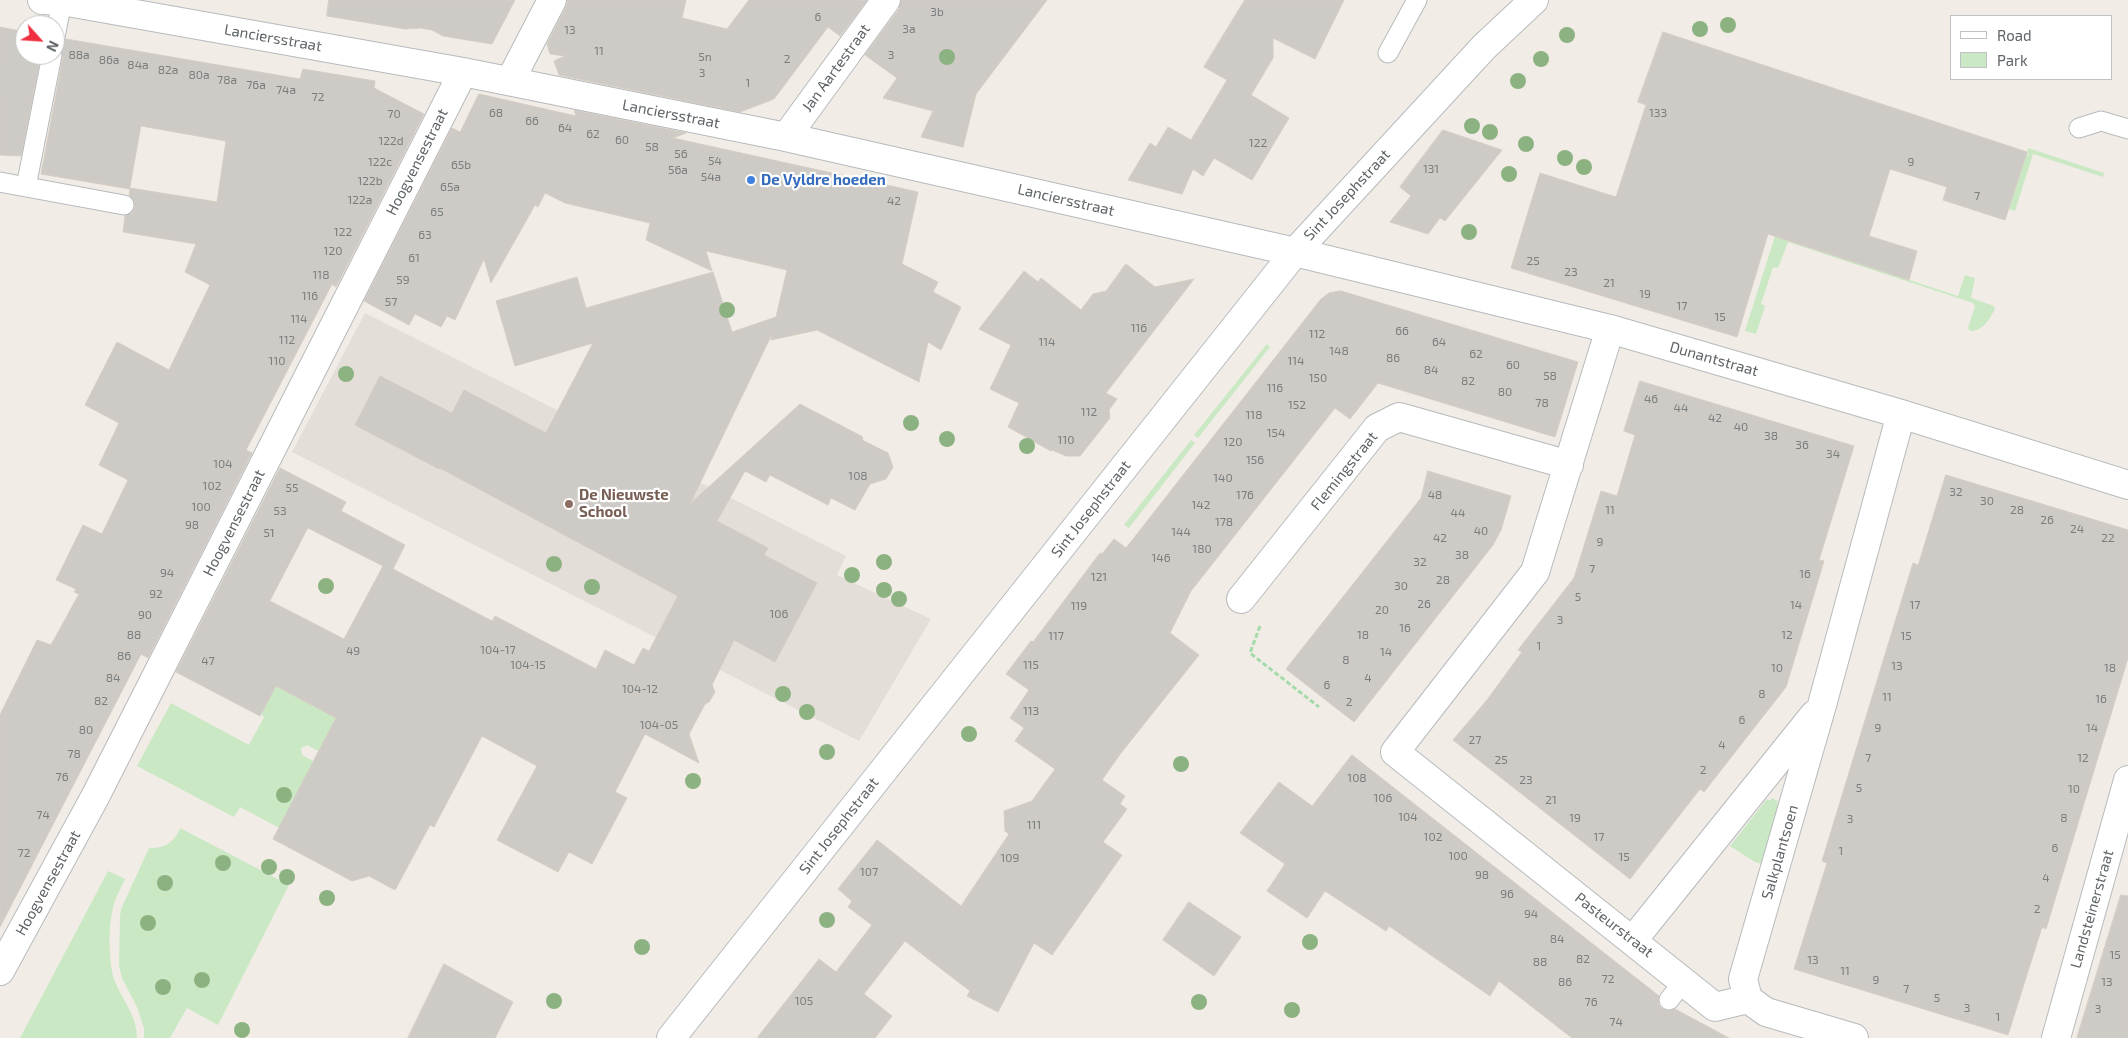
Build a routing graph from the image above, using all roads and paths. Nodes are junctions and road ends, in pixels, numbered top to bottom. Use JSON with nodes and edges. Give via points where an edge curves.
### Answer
{"nodes":[{"id":1,"x":552,"y":0,"type":"edge"},
{"id":2,"x":886,"y":0,"type":"edge"},
{"id":3,"x":1417,"y":0,"type":"edge"},
{"id":4,"x":1534,"y":0,"type":"edge"},
{"id":5,"x":52,"y":1,"type":"edge"},
{"id":6,"x":53,"y":15,"type":"edge"},
{"id":7,"x":1388,"y":53,"type":"dead end"},
{"id":8,"x":50,"y":65,"type":"edge"},
{"id":9,"x":463,"y":72,"type":"junction"},
{"id":10,"x":510,"y":82,"type":"junction"},
{"id":11,"x":2079,"y":128,"type":"dead end"},
{"id":12,"x":2128,"y":129,"type":"edge"},
{"id":13,"x":786,"y":137,"type":"junction"},
{"id":14,"x":0,"y":182,"type":"edge"},
{"id":15,"x":26,"y":187,"type":"junction"},
{"id":16,"x":124,"y":205,"type":"dead end"},
{"id":17,"x":1295,"y":252,"type":"junction"},
{"id":18,"x":1610,"y":330,"type":"junction"},
{"id":19,"x":1901,"y":414,"type":"junction"},
{"id":20,"x":1569,"y":465,"type":"junction"},
{"id":21,"x":2128,"y":485,"type":"edge"},
{"id":22,"x":1241,"y":599,"type":"joint"},
{"id":23,"x":1822,"y":705,"type":"junction"},
{"id":24,"x":1319,"y":708,"type":"dead end"},
{"id":25,"x":2128,"y":780,"type":"edge"},
{"id":26,"x":1633,"y":940,"type":"junction"},
{"id":27,"x":0,"y":971,"type":"edge"},
{"id":28,"x":1748,"y":999,"type":"junction"},
{"id":29,"x":671,"y":1038,"type":"edge"},
{"id":30,"x":1854,"y":1038,"type":"edge"},
{"id":31,"x":2056,"y":1038,"type":"edge"}],
"edges":[{"from":1,"to":10,"type":"street"},
{"from":2,"to":13,"type":"street","name":"Jan Aartestraat"},
{"from":3,"to":7,"type":"lane"},
{"from":4,"to":17,"type":"street","name":"Sint Josephstraat","via":[[1484,47]]},
{"from":5,"to":6,"type":"lane"},
{"from":5,"to":9,"type":"street","name":"Lanciersstraat"},
{"from":8,"to":15,"type":"lane"},
{"from":9,"to":10,"type":"street","name":"Lanciersstraat"},
{"from":9,"to":27,"type":"street","name":"Hoogvensestraat","via":[[94,797]]},
{"from":10,"to":13,"type":"street","name":"Lanciersstraat"},
{"from":11,"to":12,"type":"lane","via":[[2101,120]]},
{"from":13,"to":17,"type":"street","name":"Lanciersstraat"},
{"from":14,"to":15,"type":"lane"},
{"from":15,"to":16,"type":"lane"},
{"from":17,"to":18,"type":"street","name":"Dunantstraat"},
{"from":17,"to":29,"type":"street","name":"Sint Josephstraat"},
{"from":18,"to":19,"type":"street","name":"Dunantstraat"},
{"from":18,"to":20,"type":"street"},
{"from":19,"to":21,"type":"street","name":"Dunantstraat"},
{"from":19,"to":23,"type":"street","name":"Salkplantsoen"},
{"from":20,"to":22,"type":"street","name":"Flemingstraat","via":[[1399,418],[1377,428]]},
{"from":20,"to":26,"type":"street","name":"Pasteurstraat","via":[[1536,572],[1394,752]]},
{"from":22,"to":24,"type":"path","via":[[1264,617],[1250,653]]},
{"from":23,"to":26,"type":"street","name":"Salkplantsoen"},
{"from":23,"to":28,"type":"street","name":"Salkplantsoen","via":[[1743,979]]},
{"from":25,"to":31,"type":"street","name":"Landsteinerstraat"},
{"from":26,"to":28,"type":"street","name":"Pasteurstraat","via":[[1677,991],[1715,1007]]},
{"from":28,"to":30,"type":"street","via":[[1766,1012]]}]}
